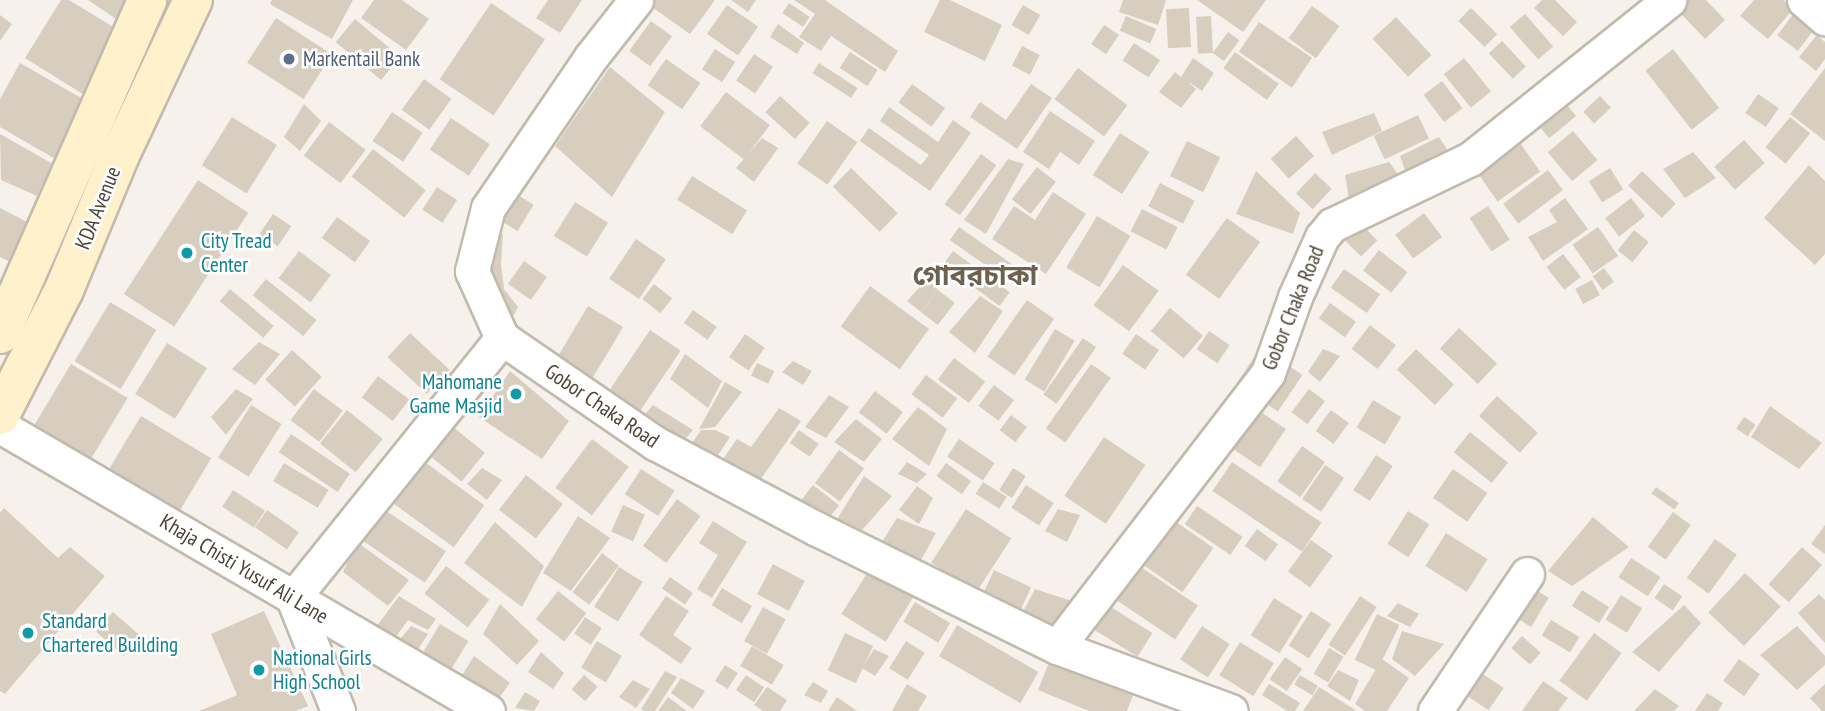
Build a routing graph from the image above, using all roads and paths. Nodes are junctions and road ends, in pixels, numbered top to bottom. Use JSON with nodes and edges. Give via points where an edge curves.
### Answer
{"nodes":[{"id":1,"x":147,"y":0,"type":"edge"},
{"id":2,"x":193,"y":0,"type":"edge"},
{"id":3,"x":636,"y":0,"type":"edge"},
{"id":4,"x":1669,"y":0,"type":"edge"},
{"id":5,"x":1804,"y":0,"type":"edge"},
{"id":6,"x":1825,"y":18,"type":"edge"},
{"id":7,"x":0,"y":334,"type":"edge"},
{"id":8,"x":502,"y":338,"type":"junction"},
{"id":9,"x":0,"y":415,"type":"edge"},
{"id":10,"x":0,"y":426,"type":"edge"},
{"id":11,"x":1527,"y":574,"type":"dead end"},
{"id":12,"x":293,"y":598,"type":"junction"},
{"id":13,"x":1057,"y":647,"type":"junction"},
{"id":14,"x":338,"y":711,"type":"edge"},
{"id":15,"x":488,"y":711,"type":"edge"},
{"id":16,"x":1231,"y":711,"type":"edge"},
{"id":17,"x":1435,"y":711,"type":"edge"}],
"edges":[{"from":1,"to":7,"type":"main road"},
{"from":2,"to":9,"type":"main road","name":"KDA Avenue","via":[[120,155],[64,290]]},
{"from":3,"to":8,"type":"street","via":[[591,57],[488,208],[472,271]]},
{"from":4,"to":13,"type":"street","name":"Gobor Chaka Road","via":[[1470,159],[1332,225],[1294,297],[1268,373]]},
{"from":5,"to":6,"type":"street"},
{"from":8,"to":12,"type":"street"},
{"from":8,"to":13,"type":"street","name":"Gobor Chaka Road","via":[[655,443]]},
{"from":10,"to":12,"type":"street","name":"Khaja Chisti Yusuf Ali Lane"},
{"from":11,"to":17,"type":"street"},
{"from":12,"to":14,"type":"street"},
{"from":12,"to":15,"type":"street","name":"Khaja Chisti Yusuf Ali Lane"},
{"from":13,"to":16,"type":"street","name":"Gobor Chaka Road"}]}
